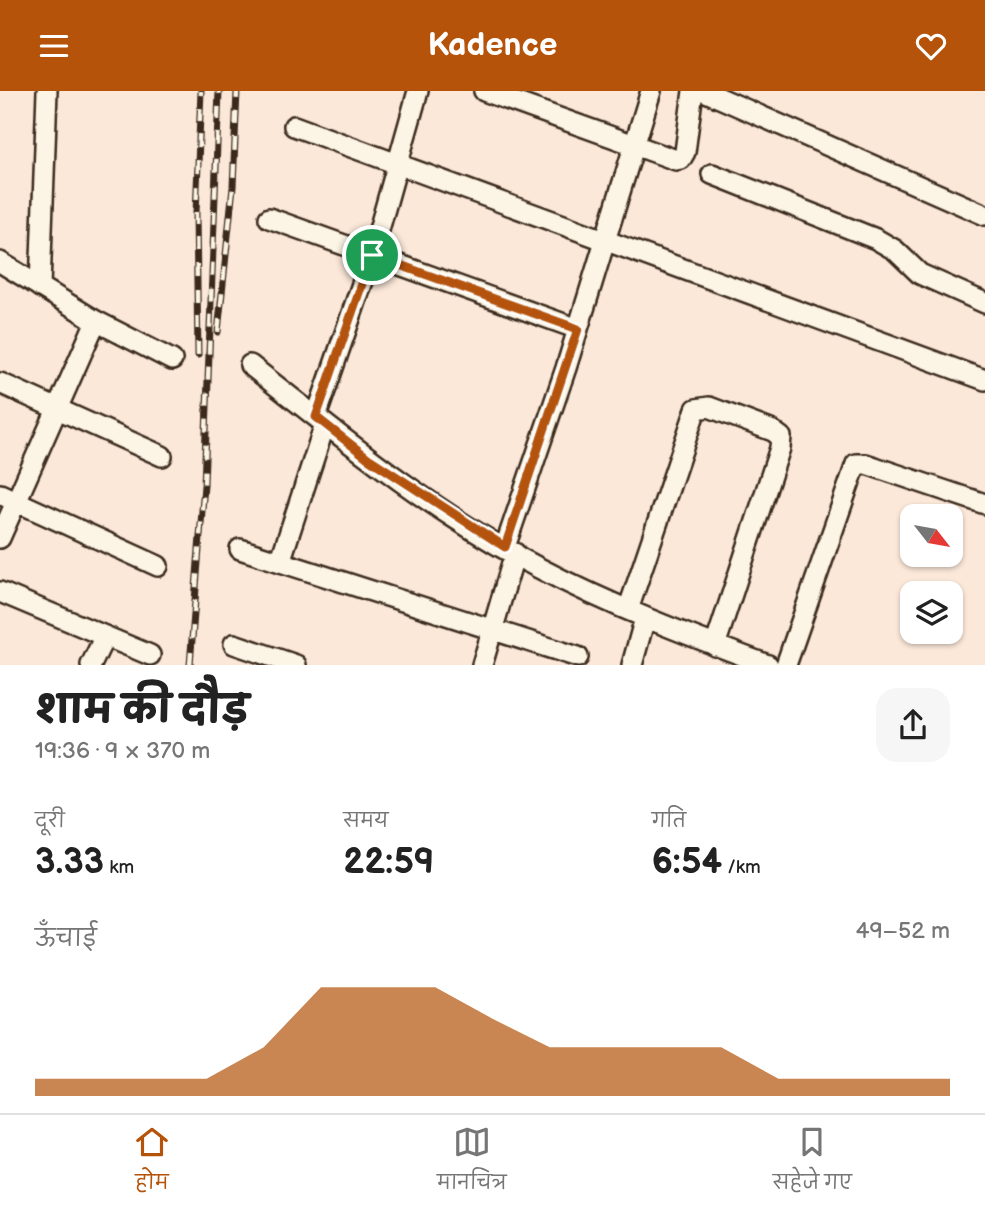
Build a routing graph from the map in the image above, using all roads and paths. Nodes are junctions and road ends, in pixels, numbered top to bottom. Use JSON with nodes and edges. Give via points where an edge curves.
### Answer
{"nodes":[{"id":1,"x":47,"y":91,"type":"edge"},
{"id":2,"x":418,"y":91,"type":"edge"},
{"id":3,"x":484,"y":91,"type":"edge"},
{"id":4,"x":651,"y":91,"type":"edge"},
{"id":5,"x":693,"y":91,"type":"edge"},
{"id":6,"x":704,"y":91,"type":"edge"},
{"id":7,"x":294,"y":126,"type":"dead end"},
{"id":8,"x":635,"y":145,"type":"junction"},
{"id":9,"x":396,"y":163,"type":"junction"},
{"id":10,"x":712,"y":174,"type":"dead end"},
{"id":11,"x":985,"y":215,"type":"edge"},
{"id":12,"x":269,"y":218,"type":"dead end"},
{"id":13,"x":606,"y":238,"type":"junction"},
{"id":14,"x":372,"y":255,"type":"junction"},
{"id":15,"x":0,"y":263,"type":"edge"},
{"id":16,"x":40,"y":287,"type":"junction"},
{"id":17,"x":985,"y":303,"type":"edge"},
{"id":18,"x":96,"y":321,"type":"junction"},
{"id":19,"x":578,"y":329,"type":"junction"},
{"id":20,"x":172,"y":360,"type":"dead end"},
{"id":21,"x":250,"y":365,"type":"dead end"},
{"id":22,"x":985,"y":380,"type":"edge"},
{"id":23,"x":0,"y":383,"type":"edge"},
{"id":24,"x":57,"y":409,"type":"junction"},
{"id":25,"x":320,"y":420,"type":"junction"},
{"id":26,"x":162,"y":456,"type":"dead end"},
{"id":27,"x":8,"y":497,"type":"edge"},
{"id":28,"x":985,"y":504,"type":"edge"},
{"id":29,"x":0,"y":538,"type":"edge"},
{"id":30,"x":240,"y":549,"type":"dead end"},
{"id":31,"x":510,"y":550,"type":"junction"},
{"id":32,"x":280,"y":562,"type":"junction"},
{"id":33,"x":158,"y":566,"type":"dead end"},
{"id":34,"x":0,"y":592,"type":"edge"},
{"id":35,"x":637,"y":614,"type":"junction"},
{"id":36,"x":492,"y":631,"type":"junction"},
{"id":37,"x":105,"y":636,"type":"junction"},
{"id":38,"x":234,"y":645,"type":"dead end"},
{"id":39,"x":715,"y":646,"type":"junction"},
{"id":40,"x":150,"y":655,"type":"dead end"},
{"id":41,"x":578,"y":657,"type":"dead end"},
{"id":42,"x":732,"y":659,"type":"edge"},
{"id":43,"x":91,"y":665,"type":"edge"},
{"id":44,"x":296,"y":665,"type":"edge"},
{"id":45,"x":482,"y":665,"type":"edge"},
{"id":46,"x":632,"y":665,"type":"edge"},
{"id":47,"x":768,"y":665,"type":"edge"},
{"id":48,"x":786,"y":665,"type":"edge"}],
"edges":[{"from":1,"to":16,"type":"street"},
{"from":2,"to":9,"type":"street"},
{"from":3,"to":8,"type":"street"},
{"from":4,"to":8,"type":"street"},
{"from":5,"to":8,"type":"street","via":[[681,159],[672,160]]},
{"from":6,"to":11,"type":"street"},
{"from":7,"to":9,"type":"street"},
{"from":8,"to":13,"type":"street"},
{"from":9,"to":13,"type":"street"},
{"from":9,"to":14,"type":"street"},
{"from":10,"to":17,"type":"street","via":[[876,239],[920,274]]},
{"from":12,"to":14,"type":"street"},
{"from":13,"to":19,"type":"street"},
{"from":13,"to":22,"type":"street"},
{"from":14,"to":19,"type":"street"},
{"from":14,"to":25,"type":"street"},
{"from":15,"to":16,"type":"street"},
{"from":16,"to":18,"type":"street"},
{"from":18,"to":20,"type":"street"},
{"from":18,"to":24,"type":"street"},
{"from":19,"to":31,"type":"street"},
{"from":21,"to":25,"type":"street"},
{"from":23,"to":24,"type":"street"},
{"from":24,"to":26,"type":"street"},
{"from":24,"to":27,"type":"street"},
{"from":25,"to":31,"type":"street","via":[[368,458]]},
{"from":25,"to":32,"type":"street"},
{"from":27,"to":29,"type":"street"},
{"from":27,"to":33,"type":"street"},
{"from":28,"to":48,"type":"street","via":[[856,464]]},
{"from":30,"to":32,"type":"street"},
{"from":31,"to":35,"type":"street"},
{"from":31,"to":36,"type":"street"},
{"from":32,"to":36,"type":"street"},
{"from":34,"to":37,"type":"street"},
{"from":35,"to":39,"type":"street"},
{"from":35,"to":39,"type":"street","via":[[696,409],[709,407],[773,431],[781,437],[780,447]]},
{"from":35,"to":46,"type":"street"},
{"from":36,"to":41,"type":"street"},
{"from":36,"to":45,"type":"street"},
{"from":37,"to":40,"type":"street"},
{"from":37,"to":43,"type":"street"},
{"from":38,"to":44,"type":"street"},
{"from":39,"to":42,"type":"street"},
{"from":42,"to":47,"type":"street"}]}
